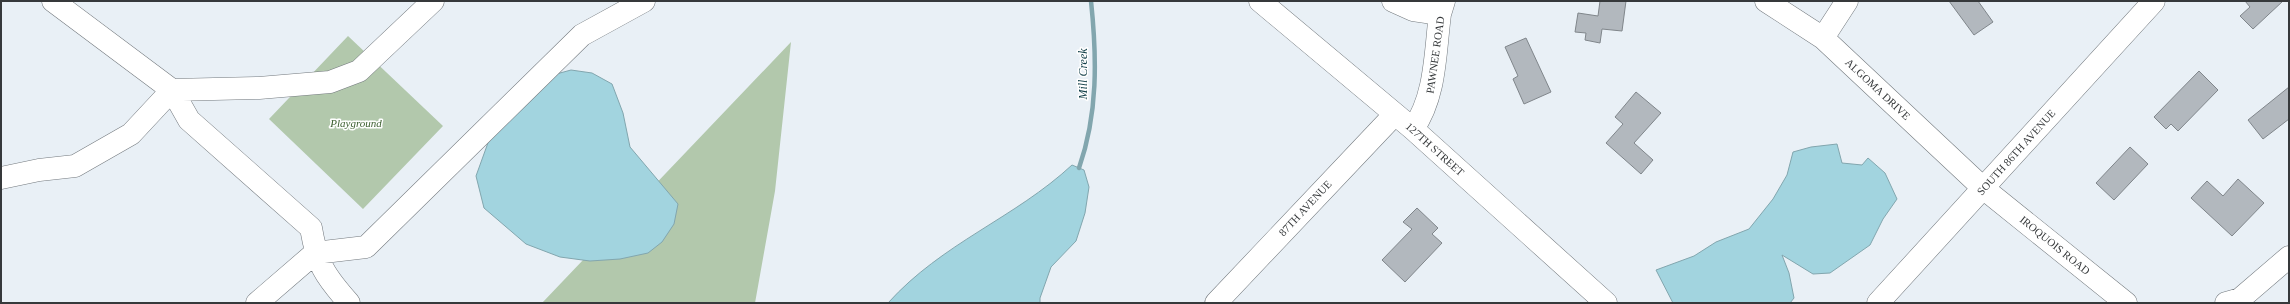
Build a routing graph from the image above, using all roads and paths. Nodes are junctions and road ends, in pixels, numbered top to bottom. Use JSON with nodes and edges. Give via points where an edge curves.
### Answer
{"nodes":[{"id":1,"x":53,"y":1,"type":"edge"},
{"id":2,"x":433,"y":1,"type":"edge"},
{"id":3,"x":644,"y":1,"type":"edge"},
{"id":4,"x":1260,"y":1,"type":"edge"},
{"id":5,"x":1393,"y":1,"type":"edge"},
{"id":6,"x":1766,"y":1,"type":"edge"},
{"id":7,"x":1847,"y":1,"type":"edge"},
{"id":8,"x":2154,"y":1,"type":"edge"},
{"id":9,"x":1442,"y":7,"type":"edge"},
{"id":10,"x":1823,"y":38,"type":"junction"},
{"id":11,"x":172,"y":90,"type":"junction"},
{"id":12,"x":1395,"y":114,"type":"junction"},
{"id":13,"x":1413,"y":129,"type":"junction"},
{"id":14,"x":1,"y":178,"type":"edge"},
{"id":15,"x":1983,"y":188,"type":"junction"},
{"id":16,"x":315,"y":253,"type":"junction"},
{"id":17,"x":2289,"y":257,"type":"edge"},
{"id":18,"x":257,"y":303,"type":"edge"},
{"id":19,"x":349,"y":303,"type":"edge"},
{"id":20,"x":1216,"y":303,"type":"edge"},
{"id":21,"x":1606,"y":303,"type":"edge"},
{"id":22,"x":1878,"y":303,"type":"edge"},
{"id":23,"x":2126,"y":303,"type":"edge"},
{"id":24,"x":2226,"y":303,"type":"edge"}],
"edges":[{"from":1,"to":11,"type":"street"},
{"from":2,"to":11,"type":"street","via":[[359,71],[330,82],[259,88]]},
{"from":3,"to":16,"type":"street","via":[[582,35],[366,246]]},
{"from":4,"to":12,"type":"street","name":"127TH STREET"},
{"from":5,"to":9,"type":"street","via":[[1413,10]]},
{"from":6,"to":10,"type":"street","name":"ALGOMA DRIVE"},
{"from":7,"to":10,"type":"street"},
{"from":8,"to":15,"type":"street","name":"SOUTH 86TH AVENUE"},
{"from":9,"to":13,"type":"street","name":"PAWNEE ROAD","via":[[1429,96],[1423,115]]},
{"from":10,"to":15,"type":"street","name":"ALGOMA DRIVE"},
{"from":11,"to":14,"type":"street","via":[[131,134],[75,166]]},
{"from":11,"to":16,"type":"street","via":[[189,120],[311,228]]},
{"from":12,"to":13,"type":"street","name":"127TH STREET"},
{"from":12,"to":20,"type":"street","name":"87TH AVENUE"},
{"from":13,"to":21,"type":"street","name":"127TH STREET"},
{"from":15,"to":22,"type":"street","name":"SOUTH 86TH AVENUE"},
{"from":15,"to":23,"type":"street","name":"IROQUOIS ROAD"},
{"from":16,"to":18,"type":"street"},
{"from":16,"to":19,"type":"street","via":[[329,281]]},
{"from":17,"to":24,"type":"street","via":[[2240,299]]}]}
